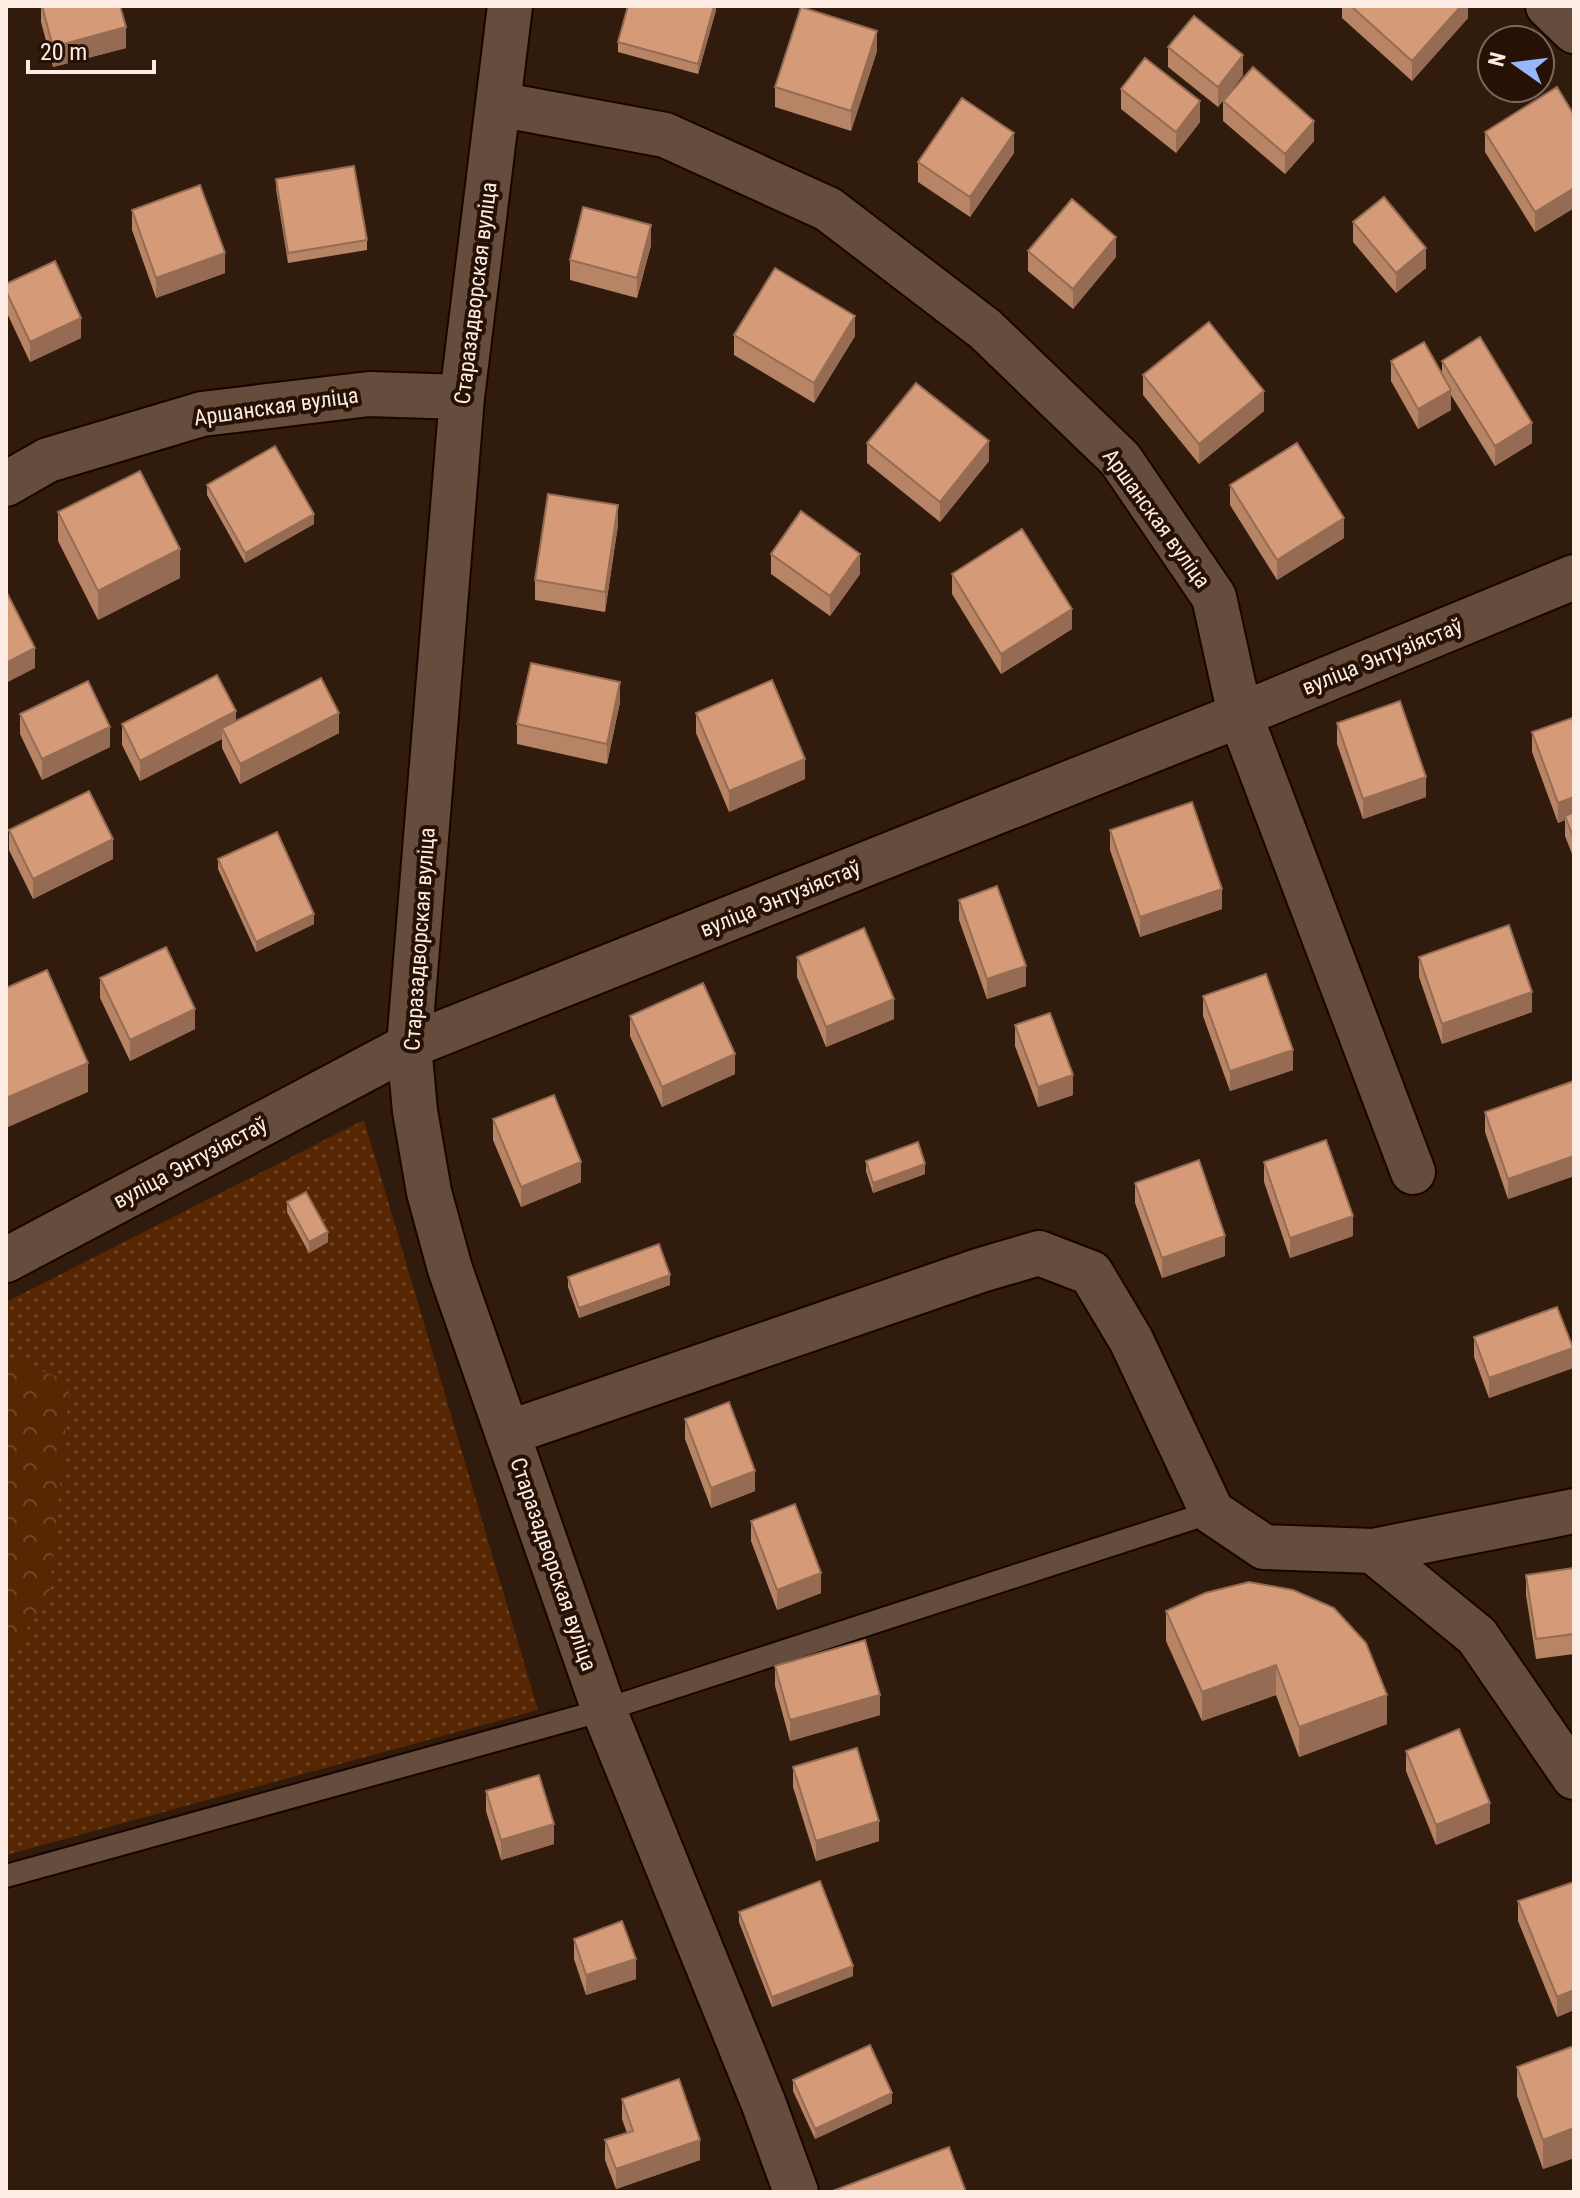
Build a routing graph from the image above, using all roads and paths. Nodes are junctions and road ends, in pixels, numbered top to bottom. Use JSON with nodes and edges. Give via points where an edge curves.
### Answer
{"nodes":[{"id":1,"x":510,"y":6,"type":"edge"},
{"id":2,"x":1548,"y":6,"type":"edge"},
{"id":3,"x":1574,"y":31,"type":"edge"},
{"id":4,"x":498,"y":104,"type":"junction"},
{"id":5,"x":462,"y":397,"type":"junction"},
{"id":6,"x":6,"y":484,"type":"edge"},
{"id":7,"x":1574,"y":577,"type":"edge"},
{"id":8,"x":1240,"y":715,"type":"junction"},
{"id":9,"x":409,"y":1046,"type":"junction"},
{"id":10,"x":1413,"y":1172,"type":"dead end"},
{"id":11,"x":6,"y":1260,"type":"edge"},
{"id":12,"x":508,"y":1433,"type":"junction"},
{"id":13,"x":1574,"y":1511,"type":"edge"},
{"id":14,"x":1212,"y":1512,"type":"junction"},
{"id":15,"x":1373,"y":1551,"type":"junction"},
{"id":16,"x":604,"y":1710,"type":"junction"},
{"id":17,"x":1574,"y":1777,"type":"edge"},
{"id":18,"x":6,"y":1876,"type":"edge"},
{"id":19,"x":796,"y":2192,"type":"edge"}],
"edges":[{"from":1,"to":4,"type":"street","name":"Старазадворская вуліца"},
{"from":2,"to":3,"type":"street"},
{"from":4,"to":5,"type":"street","name":"Старазадворская вуліца"},
{"from":4,"to":8,"type":"street","name":"Аршанская вуліца","via":[[665,135],[828,209],[985,329],[1120,459],[1214,597]]},
{"from":5,"to":6,"type":"street","name":"Аршанская вуліца","via":[[369,394],[202,414],[48,460]]},
{"from":5,"to":9,"type":"street","name":"Старазадворская вуліца"},
{"from":7,"to":8,"type":"street","name":"вуліца Энтузіястаў"},
{"from":8,"to":9,"type":"street","name":"вуліца Энтузіястаў"},
{"from":8,"to":10,"type":"street","name":"Аршанская вуліца"},
{"from":9,"to":11,"type":"street","name":"вуліца Энтузіястаў"},
{"from":9,"to":12,"type":"street","name":"Старазадворская вуліца","via":[[429,1192],[450,1269]]},
{"from":12,"to":14,"type":"street","via":[[1039,1253],[1091,1273],[1131,1340]]},
{"from":12,"to":16,"type":"street","name":"Старазадворская вуліца"},
{"from":13,"to":15,"type":"street"},
{"from":14,"to":15,"type":"street","via":[[1264,1547]]},
{"from":14,"to":16,"type":"lane"},
{"from":15,"to":17,"type":"street","via":[[1477,1636]]},
{"from":16,"to":18,"type":"lane"},
{"from":16,"to":19,"type":"street","name":"Старазадворская вуліца"}]}
